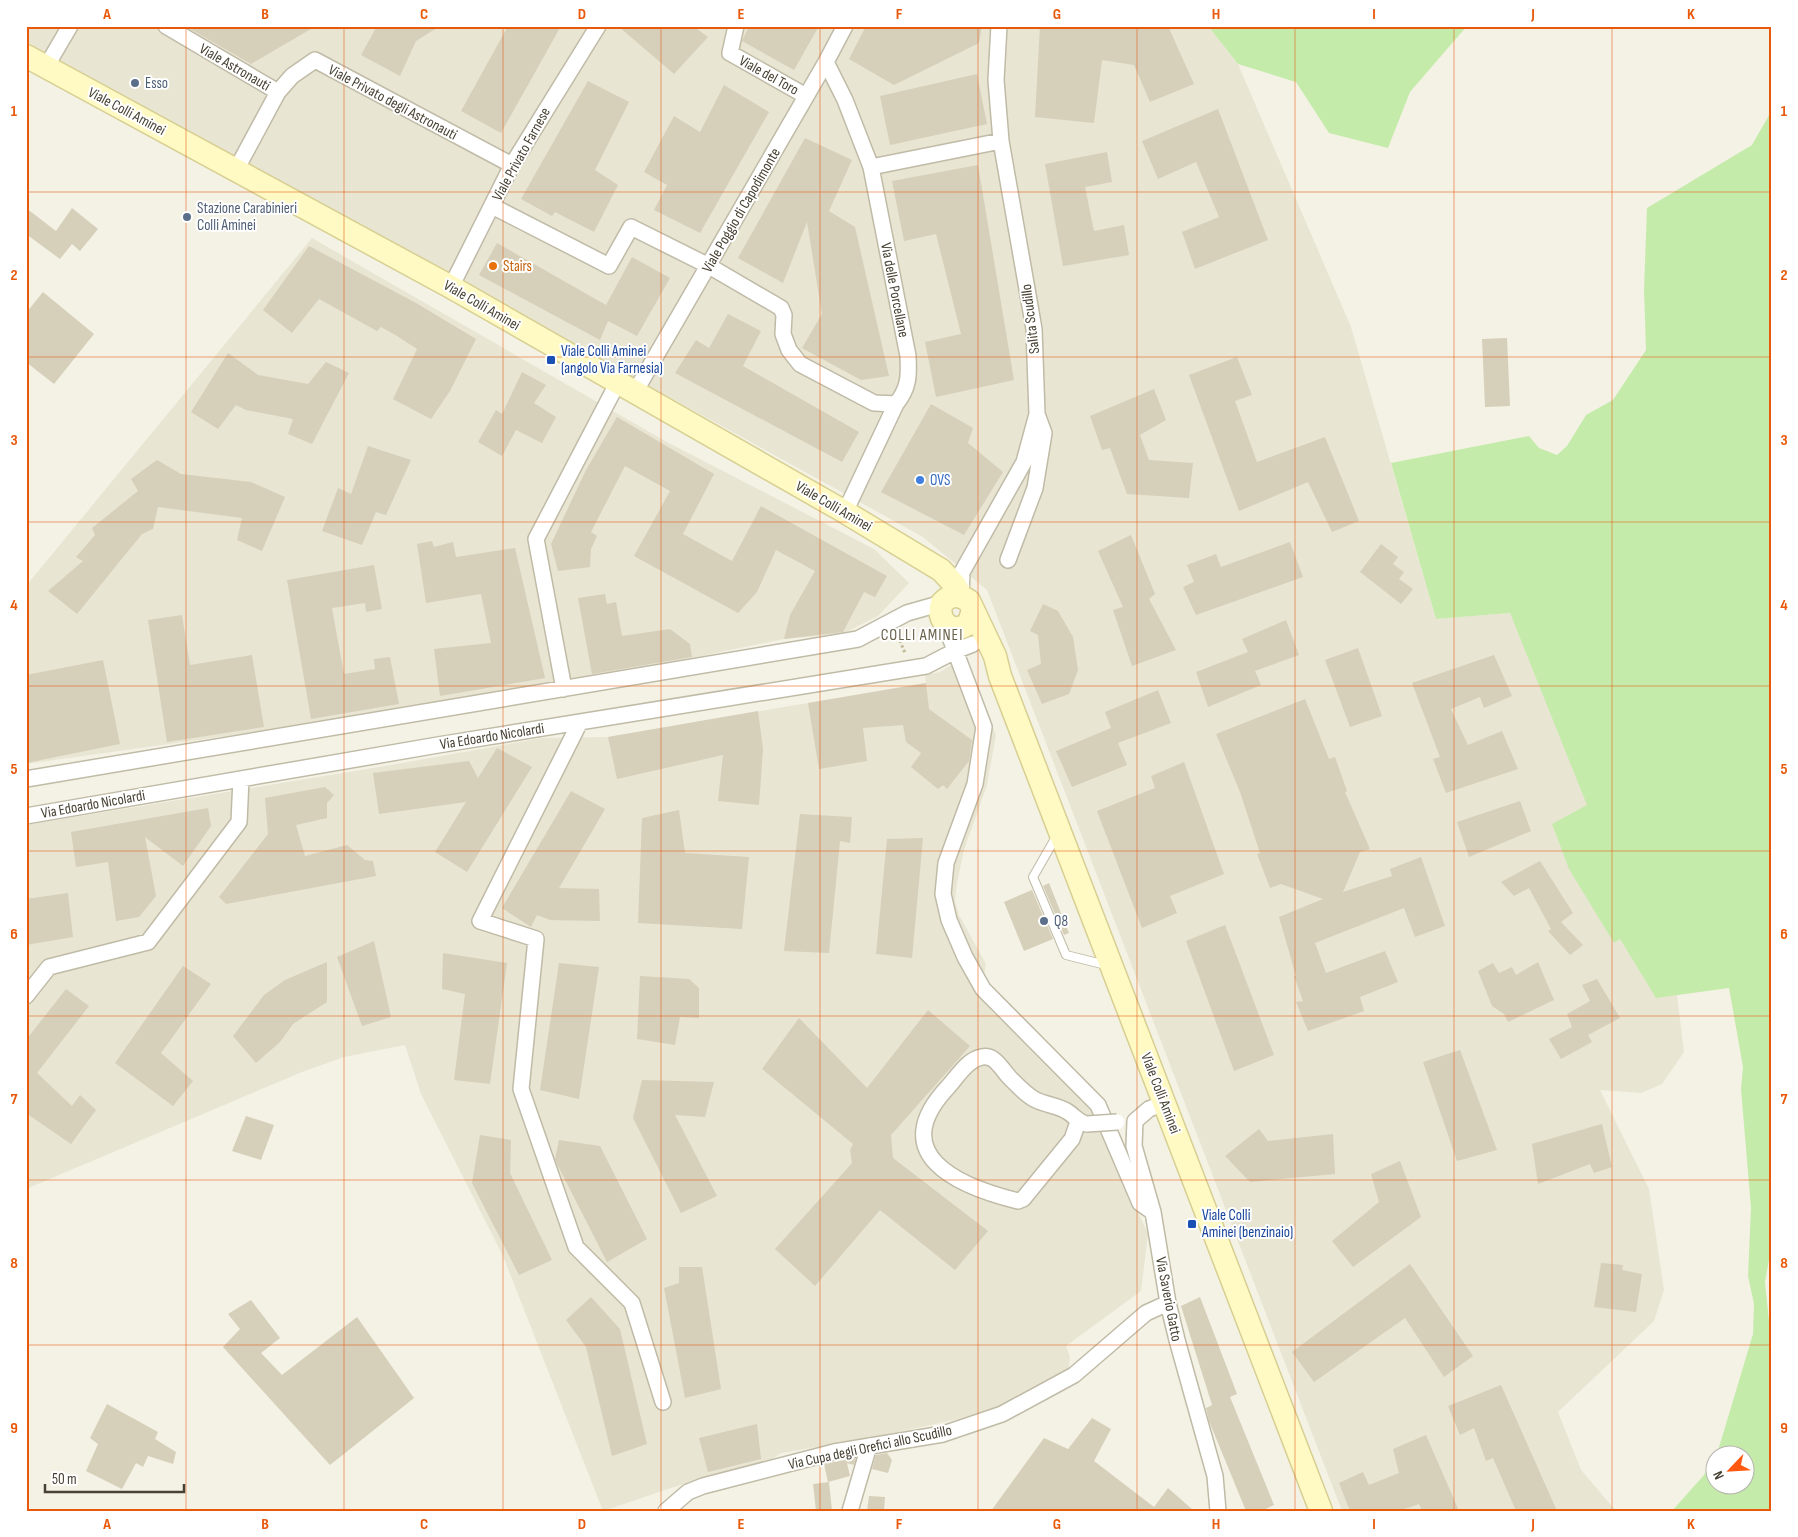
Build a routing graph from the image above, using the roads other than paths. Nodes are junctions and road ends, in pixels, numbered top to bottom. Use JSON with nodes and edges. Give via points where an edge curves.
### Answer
{"nodes":[{"id":1,"x":70,"y":26,"type":"edge"},
{"id":2,"x":166,"y":26,"type":"edge"},
{"id":3,"x":598,"y":26,"type":"edge"},
{"id":4,"x":736,"y":26,"type":"edge"},
{"id":5,"x":845,"y":26,"type":"edge"},
{"id":6,"x":999,"y":26,"type":"edge"},
{"id":7,"x":36,"y":62,"type":"edge"},
{"id":8,"x":826,"y":62,"type":"junction"},
{"id":9,"x":278,"y":92,"type":"junction"},
{"id":10,"x":806,"y":96,"type":"junction"},
{"id":11,"x":1001,"y":140,"type":"junction"},
{"id":12,"x":512,"y":165,"type":"junction"},
{"id":13,"x":871,"y":167,"type":"junction"},
{"id":14,"x":236,"y":170,"type":"junction"},
{"id":15,"x":492,"y":206,"type":"junction"},
{"id":16,"x":708,"y":266,"type":"junction"},
{"id":17,"x":451,"y":287,"type":"junction"},
{"id":18,"x":627,"y":387,"type":"junction"},
{"id":19,"x":896,"y":404,"type":"junction"},
{"id":20,"x":1037,"y":414,"type":"junction"},
{"id":21,"x":845,"y":512,"type":"junction"},
{"id":22,"x":1008,"y":560,"type":"dead end"},
{"id":23,"x":955,"y":612,"type":"junction"},
{"id":24,"x":964,"y":647,"type":"junction"},
{"id":25,"x":1000,"y":676,"type":"junction"},
{"id":26,"x":564,"y":689,"type":"junction"},
{"id":27,"x":580,"y":722,"type":"junction"},
{"id":28,"x":26,"y":779,"type":"edge"},
{"id":29,"x":241,"y":779,"type":"junction"},
{"id":30,"x":26,"y":816,"type":"edge"},
{"id":31,"x":1059,"y":830,"type":"junction"},
{"id":32,"x":1112,"y":966,"type":"junction"},
{"id":33,"x":26,"y":996,"type":"edge"},
{"id":34,"x":1165,"y":1103,"type":"junction"},
{"id":35,"x":1135,"y":1121,"type":"junction"},
{"id":36,"x":1082,"y":1123,"type":"junction"},
{"id":37,"x":1153,"y":1212,"type":"junction"},
{"id":38,"x":1168,"y":1304,"type":"junction"},
{"id":39,"x":663,"y":1402,"type":"dead end"},
{"id":40,"x":869,"y":1446,"type":"junction"},
{"id":41,"x":666,"y":1511,"type":"edge"},
{"id":42,"x":850,"y":1511,"type":"edge"},
{"id":43,"x":1218,"y":1511,"type":"edge"},
{"id":44,"x":1321,"y":1511,"type":"edge"}],
"edges":[{"from":1,"to":7,"type":"street"},
{"from":2,"to":9,"type":"street","name":"Viale Astronauti"},
{"from":3,"to":12,"type":"street","name":"Viale Privato Farnese"},
{"from":4,"to":10,"type":"street","name":"Viale del Toro","via":[[730,53]]},
{"from":5,"to":8,"type":"street","name":"Viale Poggio di Capodimonte"},
{"from":6,"to":11,"type":"street","name":"Salita Scudillo","via":[[996,80]]},
{"from":7,"to":14,"type":"main road","name":"Viale Colli Aminei"},
{"from":8,"to":10,"type":"street","name":"Viale Poggio di Capodimonte"},
{"from":8,"to":13,"type":"street","name":"Via delle Porcellane"},
{"from":9,"to":12,"type":"street","name":"Viale Privato degli Astronauti","via":[[292,76],[315,60]]},
{"from":9,"to":14,"type":"street","name":"Viale Privato degli Astronauti"},
{"from":10,"to":16,"type":"street","name":"Viale Poggio di Capodimonte"},
{"from":11,"to":13,"type":"street"},
{"from":11,"to":20,"type":"street","name":"Salita Scudillo","via":[[1034,329]]},
{"from":12,"to":15,"type":"street","name":"Viale Privato Farnese"},
{"from":13,"to":19,"type":"street","name":"Via delle Porcellane","via":[[908,356],[910,380],[906,392]]},
{"from":14,"to":17,"type":"main road","name":"Viale Colli Aminei"},
{"from":15,"to":16,"type":"street","via":[[609,266],[631,227]]},
{"from":15,"to":17,"type":"street","name":"Viale Privato Farnese"},
{"from":16,"to":18,"type":"street","name":"Viale Poggio di Capodimonte"},
{"from":16,"to":19,"type":"street","via":[[781,308],[783,334],[789,350],[800,364],[874,403]]},
{"from":17,"to":18,"type":"main road","name":"Viale Colli Aminei"},
{"from":18,"to":21,"type":"main road","name":"Viale Colli Aminei"},
{"from":18,"to":26,"type":"street","name":"Viale Poggio di Capodimonte","via":[[536,539]]},
{"from":19,"to":21,"type":"street","name":"Via delle Porcellane"},
{"from":20,"to":22,"type":"street","via":[[1044,433],[1035,488]]},
{"from":20,"to":23,"type":"street","name":"Salita Scudillo","via":[[1024,462],[962,572]]},
{"from":21,"to":23,"type":"main road","name":"Viale Colli Aminei","via":[[947,575]]},
{"from":23,"to":24,"type":"main road","name":"Viale Colli Aminei"},
{"from":23,"to":25,"type":"main road","name":"Viale Colli Aminei","via":[[995,656]]},
{"from":23,"to":26,"type":"street","via":[[906,613],[858,639]]},
{"from":24,"to":25,"type":"main road","name":"Viale Colli Aminei"},
{"from":24,"to":27,"type":"street","name":"Via Edoardo Nicolardi","via":[[926,666]]},
{"from":24,"to":37,"type":"street","via":[[984,737],[975,784],[946,863],[943,894],[949,920],[984,989],[1098,1105],[1140,1203]]},
{"from":25,"to":31,"type":"main road","name":"Viale Colli Aminei"},
{"from":26,"to":28,"type":"street"},
{"from":27,"to":29,"type":"street","name":"Via Edoardo Nicolardi"},
{"from":27,"to":39,"type":"street","via":[[480,921],[536,939],[521,1089],[576,1247],[632,1303]]},
{"from":29,"to":30,"type":"street","name":"Via Edoardo Nicolardi"},
{"from":29,"to":33,"type":"street","via":[[239,822],[148,942],[48,967]]},
{"from":31,"to":32,"type":"main road","name":"Viale Colli Aminei"},
{"from":31,"to":32,"type":"lane","via":[[1033,877],[1066,956]]},
{"from":32,"to":34,"type":"main road","name":"Viale Colli Aminei"},
{"from":34,"to":35,"type":"street","via":[[1150,1109]]},
{"from":34,"to":44,"type":"main road","name":"Viale Colli Aminei"},
{"from":35,"to":36,"type":"street","bridge":true},
{"from":35,"to":37,"type":"street","name":"Via Saverio Gatto","via":[[1134,1146]]},
{"from":36,"to":36,"type":"street","via":[[1068,1111],[1034,1100],[991,1057],[981,1057],[971,1062],[939,1096],[929,1111],[925,1141],[936,1165],[950,1176],[1018,1201],[1023,1199]]},
{"from":37,"to":38,"type":"street","name":"Via Saverio Gatto"},
{"from":38,"to":40,"type":"street","name":"Via Cupa degli Orefici allo Scudillo","via":[[1146,1313],[1074,1375],[1002,1414],[943,1434]]},
{"from":38,"to":43,"type":"street","name":"Via Saverio Gatto","via":[[1215,1476]]},
{"from":40,"to":41,"type":"street","name":"Via Cupa degli Orefici allo Scudillo","via":[[704,1486],[688,1492]]},
{"from":40,"to":42,"type":"street"}]}
